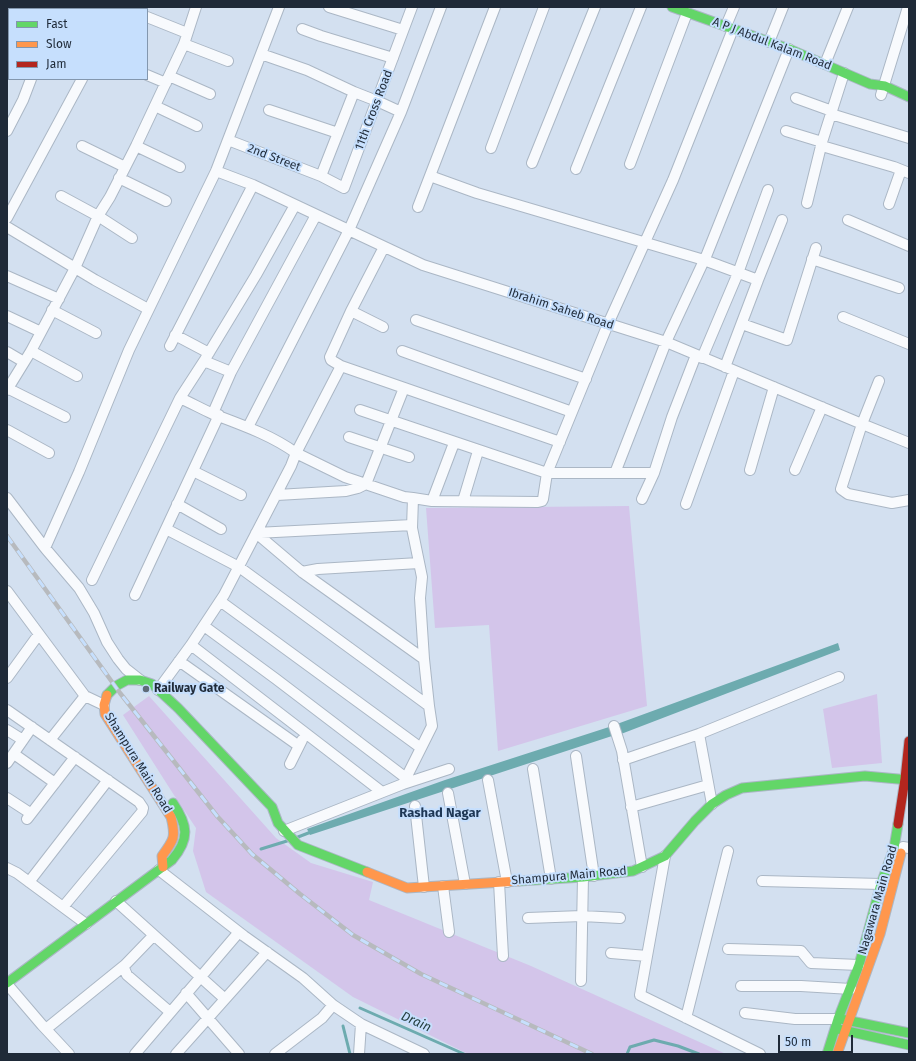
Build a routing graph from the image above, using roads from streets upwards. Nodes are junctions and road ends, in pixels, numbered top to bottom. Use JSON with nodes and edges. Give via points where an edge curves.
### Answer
{"nodes":[{"id":1,"x":196,"y":7,"type":"edge"},
{"id":2,"x":279,"y":7,"type":"edge"},
{"id":3,"x":329,"y":7,"type":"edge"},
{"id":4,"x":412,"y":7,"type":"edge"},
{"id":5,"x":441,"y":7,"type":"edge"},
{"id":6,"x":495,"y":7,"type":"edge"},
{"id":7,"x":544,"y":7,"type":"edge"},
{"id":8,"x":595,"y":7,"type":"edge"},
{"id":9,"x":641,"y":7,"type":"edge"},
{"id":10,"x":672,"y":7,"type":"edge"},
{"id":11,"x":734,"y":7,"type":"edge"},
{"id":12,"x":783,"y":7,"type":"edge"},
{"id":13,"x":848,"y":7,"type":"edge"},
{"id":14,"x":908,"y":7,"type":"edge"},
{"id":15,"x":691,"y":11,"type":"edge"},
{"id":16,"x":360,"y":12,"type":"edge"},
{"id":17,"x":148,"y":17,"type":"edge"},
{"id":18,"x":729,"y":28,"type":"junction"},
{"id":19,"x":302,"y":29,"type":"dead end"},
{"id":20,"x":403,"y":30,"type":"junction"},
{"id":21,"x":187,"y":33,"type":"junction"},
{"id":22,"x":769,"y":42,"type":"junction"},
{"id":23,"x":184,"y":44,"type":"junction"},
{"id":24,"x":788,"y":49,"type":"junction"},
{"id":25,"x":261,"y":54,"type":"junction"},
{"id":26,"x":394,"y":58,"type":"junction"},
{"id":27,"x":228,"y":61,"type":"dead end"},
{"id":28,"x":825,"y":64,"type":"junction"},
{"id":29,"x":844,"y":72,"type":"junction"},
{"id":30,"x":148,"y":75,"type":"edge"},
{"id":31,"x":31,"y":80,"type":"edge"},
{"id":32,"x":81,"y":80,"type":"edge"},
{"id":33,"x":168,"y":80,"type":"junction"},
{"id":34,"x":354,"y":92,"type":"junction"},
{"id":35,"x":885,"y":93,"type":"junction"},
{"id":36,"x":210,"y":94,"type":"dead end"},
{"id":37,"x":909,"y":97,"type":"edge"},
{"id":38,"x":796,"y":98,"type":"dead end"},
{"id":39,"x":378,"y":100,"type":"junction"},
{"id":40,"x":155,"y":106,"type":"junction"},
{"id":41,"x":269,"y":110,"type":"dead end"},
{"id":42,"x":401,"y":112,"type":"junction"},
{"id":43,"x":831,"y":112,"type":"junction"},
{"id":44,"x":197,"y":126,"type":"dead end"},
{"id":45,"x":7,"y":131,"type":"edge"},
{"id":46,"x":786,"y":131,"type":"dead end"},
{"id":47,"x":338,"y":133,"type":"junction"},
{"id":48,"x":909,"y":138,"type":"edge"},
{"id":49,"x":228,"y":140,"type":"junction"},
{"id":50,"x":822,"y":144,"type":"junction"},
{"id":51,"x":82,"y":146,"type":"dead end"},
{"id":52,"x":136,"y":146,"type":"junction"},
{"id":53,"x":492,"y":148,"type":"dead end"},
{"id":54,"x":532,"y":163,"type":"dead end"},
{"id":55,"x":630,"y":164,"type":"dead end"},
{"id":56,"x":125,"y":167,"type":"junction"},
{"id":57,"x":180,"y":167,"type":"dead end"},
{"id":58,"x":576,"y":169,"type":"dead end"},
{"id":59,"x":216,"y":171,"type":"junction"},
{"id":60,"x":905,"y":171,"type":"edge"},
{"id":61,"x":321,"y":176,"type":"junction"},
{"id":62,"x":430,"y":176,"type":"junction"},
{"id":63,"x":119,"y":178,"type":"junction"},
{"id":64,"x":253,"y":185,"type":"junction"},
{"id":65,"x":768,"y":190,"type":"dead end"},
{"id":66,"x":61,"y":196,"type":"dead end"},
{"id":67,"x":166,"y":201,"type":"dead end"},
{"id":68,"x":807,"y":203,"type":"dead end"},
{"id":69,"x":889,"y":204,"type":"dead end"},
{"id":70,"x":295,"y":205,"type":"junction"},
{"id":71,"x":418,"y":207,"type":"dead end"},
{"id":72,"x":316,"y":215,"type":"junction"},
{"id":73,"x":98,"y":216,"type":"junction"},
{"id":74,"x":7,"y":218,"type":"edge"},
{"id":75,"x":782,"y":220,"type":"dead end"},
{"id":76,"x":848,"y":220,"type":"dead end"},
{"id":77,"x":7,"y":227,"type":"edge"},
{"id":78,"x":350,"y":230,"type":"junction"},
{"id":79,"x":132,"y":238,"type":"dead end"},
{"id":80,"x":644,"y":243,"type":"junction"},
{"id":81,"x":909,"y":246,"type":"edge"},
{"id":82,"x":384,"y":247,"type":"junction"},
{"id":83,"x":816,"y":248,"type":"dead end"},
{"id":84,"x":812,"y":259,"type":"junction"},
{"id":85,"x":704,"y":260,"type":"junction"},
{"id":86,"x":75,"y":268,"type":"junction"},
{"id":87,"x":738,"y":273,"type":"junction"},
{"id":88,"x":7,"y":276,"type":"edge"},
{"id":89,"x":758,"y":280,"type":"junction"},
{"id":90,"x":899,"y":288,"type":"dead end"},
{"id":91,"x":59,"y":299,"type":"junction"},
{"id":92,"x":148,"y":309,"type":"junction"},
{"id":93,"x":52,"y":310,"type":"junction"},
{"id":94,"x":351,"y":311,"type":"junction"},
{"id":95,"x":7,"y":316,"type":"edge"},
{"id":96,"x":843,"y":317,"type":"dead end"},
{"id":97,"x":416,"y":320,"type":"dead end"},
{"id":98,"x":608,"y":324,"type":"junction"},
{"id":99,"x":742,"y":324,"type":"junction"},
{"id":100,"x":383,"y":327,"type":"dead end"},
{"id":101,"x":41,"y":332,"type":"junction"},
{"id":102,"x":96,"y":333,"type":"dead end"},
{"id":103,"x":175,"y":335,"type":"junction"},
{"id":104,"x":666,"y":342,"type":"junction"},
{"id":105,"x":909,"y":344,"type":"edge"},
{"id":106,"x":170,"y":346,"type":"dead end"},
{"id":107,"x":31,"y":351,"type":"junction"},
{"id":108,"x":402,"y":351,"type":"dead end"},
{"id":109,"x":7,"y":352,"type":"edge"},
{"id":110,"x":699,"y":356,"type":"junction"},
{"id":111,"x":207,"y":357,"type":"junction"},
{"id":112,"x":24,"y":362,"type":"junction"},
{"id":113,"x":341,"y":366,"type":"junction"},
{"id":114,"x":730,"y":369,"type":"junction"},
{"id":115,"x":232,"y":372,"type":"junction"},
{"id":116,"x":77,"y":376,"type":"dead end"},
{"id":117,"x":586,"y":379,"type":"junction"},
{"id":118,"x":878,"y":381,"type":"dead end"},
{"id":119,"x":774,"y":387,"type":"junction"},
{"id":120,"x":404,"y":388,"type":"junction"},
{"id":121,"x":7,"y":389,"type":"edge"},
{"id":122,"x":180,"y":398,"type":"junction"},
{"id":123,"x":822,"y":408,"type":"junction"},
{"id":124,"x":360,"y":410,"type":"dead end"},
{"id":125,"x":572,"y":412,"type":"junction"},
{"id":126,"x":216,"y":414,"type":"junction"},
{"id":127,"x":65,"y":417,"type":"dead end"},
{"id":128,"x":390,"y":420,"type":"junction"},
{"id":129,"x":862,"y":424,"type":"junction"},
{"id":130,"x":248,"y":427,"type":"junction"},
{"id":131,"x":7,"y":430,"type":"edge"},
{"id":132,"x":349,"y":437,"type":"dead end"},
{"id":133,"x":454,"y":442,"type":"junction"},
{"id":134,"x":560,"y":442,"type":"junction"},
{"id":135,"x":909,"y":443,"type":"edge"},
{"id":136,"x":380,"y":447,"type":"junction"},
{"id":137,"x":478,"y":451,"type":"junction"},
{"id":138,"x":49,"y":453,"type":"dead end"},
{"id":139,"x":296,"y":453,"type":"junction"},
{"id":140,"x":409,"y":457,"type":"dead end"},
{"id":141,"x":750,"y":470,"type":"dead end"},
{"id":142,"x":795,"y":470,"type":"dead end"},
{"id":143,"x":193,"y":472,"type":"junction"},
{"id":144,"x":548,"y":473,"type":"junction"},
{"id":145,"x":614,"y":473,"type":"junction"},
{"id":146,"x":654,"y":473,"type":"junction"},
{"id":147,"x":366,"y":484,"type":"junction"},
{"id":148,"x":277,"y":494,"type":"junction"},
{"id":149,"x":241,"y":496,"type":"dead end"},
{"id":150,"x":7,"y":498,"type":"edge"},
{"id":151,"x":412,"y":498,"type":"junction"},
{"id":152,"x":642,"y":500,"type":"dead end"},
{"id":153,"x":909,"y":500,"type":"edge"},
{"id":154,"x":432,"y":501,"type":"junction"},
{"id":155,"x":464,"y":501,"type":"junction"},
{"id":156,"x":177,"y":504,"type":"junction"},
{"id":157,"x":686,"y":504,"type":"dead end"},
{"id":158,"x":412,"y":525,"type":"junction"},
{"id":159,"x":222,"y":528,"type":"dead end"},
{"id":160,"x":166,"y":529,"type":"junction"},
{"id":161,"x":256,"y":533,"type":"junction"},
{"id":162,"x":46,"y":548,"type":"junction"},
{"id":163,"x":419,"y":563,"type":"junction"},
{"id":164,"x":238,"y":567,"type":"junction"},
{"id":165,"x":302,"y":572,"type":"junction"},
{"id":166,"x":92,"y":580,"type":"dead end"},
{"id":167,"x":7,"y":591,"type":"edge"},
{"id":168,"x":135,"y":595,"type":"dead end"},
{"id":169,"x":220,"y":601,"type":"junction"},
{"id":170,"x":204,"y":626,"type":"junction"},
{"id":171,"x":39,"y":634,"type":"junction"},
{"id":172,"x":191,"y":645,"type":"junction"},
{"id":173,"x":424,"y":658,"type":"junction"},
{"id":174,"x":179,"y":661,"type":"junction"},
{"id":175,"x":839,"y":677,"type":"dead end"},
{"id":176,"x":7,"y":678,"type":"edge"},
{"id":177,"x":140,"y":680,"type":"junction"},
{"id":178,"x":158,"y":690,"type":"junction"},
{"id":179,"x":86,"y":696,"type":"junction"},
{"id":180,"x":104,"y":705,"type":"junction"},
{"id":181,"x":429,"y":706,"type":"junction"},
{"id":182,"x":7,"y":710,"type":"edge"},
{"id":183,"x":614,"y":726,"type":"dead end"},
{"id":184,"x":32,"y":727,"type":"junction"},
{"id":185,"x":7,"y":730,"type":"edge"},
{"id":186,"x":305,"y":733,"type":"junction"},
{"id":187,"x":699,"y":734,"type":"junction"},
{"id":188,"x":23,"y":740,"type":"junction"},
{"id":189,"x":50,"y":740,"type":"junction"},
{"id":190,"x":909,"y":741,"type":"edge"},
{"id":191,"x":909,"y":745,"type":"edge"},
{"id":192,"x":299,"y":746,"type":"junction"},
{"id":193,"x":421,"y":748,"type":"junction"},
{"id":194,"x":14,"y":754,"type":"junction"},
{"id":195,"x":576,"y":756,"type":"dead end"},
{"id":196,"x":75,"y":757,"type":"junction"},
{"id":197,"x":623,"y":760,"type":"junction"},
{"id":198,"x":7,"y":764,"type":"edge"},
{"id":199,"x":290,"y":764,"type":"dead end"},
{"id":200,"x":449,"y":769,"type":"dead end"},
{"id":201,"x":533,"y":769,"type":"dead end"},
{"id":202,"x":108,"y":780,"type":"junction"},
{"id":203,"x":488,"y":780,"type":"dead end"},
{"id":204,"x":907,"y":780,"type":"edge"},
{"id":205,"x":404,"y":781,"type":"junction"},
{"id":206,"x":55,"y":783,"type":"junction"},
{"id":207,"x":708,"y":785,"type":"junction"},
{"id":208,"x":382,"y":792,"type":"junction"},
{"id":209,"x":448,"y":793,"type":"dead end"},
{"id":210,"x":7,"y":798,"type":"edge"},
{"id":211,"x":712,"y":804,"type":"junction"},
{"id":212,"x":909,"y":805,"type":"edge"},
{"id":213,"x":416,"y":806,"type":"dead end"},
{"id":214,"x":631,"y":807,"type":"junction"},
{"id":215,"x":273,"y":815,"type":"junction"},
{"id":216,"x":286,"y":833,"type":"junction"},
{"id":217,"x":906,"y":848,"type":"edge"},
{"id":218,"x":728,"y":852,"type":"dead end"},
{"id":219,"x":665,"y":856,"type":"junction"},
{"id":220,"x":642,"y":867,"type":"junction"},
{"id":221,"x":7,"y":868,"type":"edge"},
{"id":222,"x":161,"y":868,"type":"junction"},
{"id":223,"x":594,"y":876,"type":"junction"},
{"id":224,"x":583,"y":877,"type":"junction"},
{"id":225,"x":551,"y":879,"type":"junction"},
{"id":226,"x":762,"y":881,"type":"dead end"},
{"id":227,"x":29,"y":882,"type":"junction"},
{"id":228,"x":503,"y":882,"type":"junction"},
{"id":229,"x":465,"y":884,"type":"junction"},
{"id":230,"x":881,"y":884,"type":"junction"},
{"id":231,"x":442,"y":886,"type":"junction"},
{"id":232,"x":424,"y":887,"type":"junction"},
{"id":233,"x":116,"y":901,"type":"junction"},
{"id":234,"x":63,"y":907,"type":"junction"},
{"id":235,"x":582,"y":916,"type":"junction"},
{"id":236,"x":528,"y":918,"type":"dead end"},
{"id":237,"x":620,"y":918,"type":"dead end"},
{"id":238,"x":86,"y":924,"type":"junction"},
{"id":239,"x":239,"y":932,"type":"junction"},
{"id":240,"x":449,"y":932,"type":"dead end"},
{"id":241,"x":154,"y":935,"type":"junction"},
{"id":242,"x":728,"y":950,"type":"dead end"},
{"id":243,"x":267,"y":952,"type":"junction"},
{"id":244,"x":611,"y":953,"type":"dead end"},
{"id":245,"x":503,"y":956,"type":"dead end"},
{"id":246,"x":647,"y":956,"type":"junction"},
{"id":247,"x":125,"y":965,"type":"junction"},
{"id":248,"x":859,"y":965,"type":"junction"},
{"id":249,"x":201,"y":977,"type":"junction"},
{"id":250,"x":581,"y":981,"type":"dead end"},
{"id":251,"x":7,"y":984,"type":"edge"},
{"id":252,"x":741,"y":986,"type":"dead end"},
{"id":253,"x":851,"y":989,"type":"junction"},
{"id":254,"x":186,"y":993,"type":"junction"},
{"id":255,"x":225,"y":999,"type":"junction"},
{"id":256,"x":333,"y":1005,"type":"junction"},
{"id":257,"x":170,"y":1012,"type":"junction"},
{"id":258,"x":745,"y":1013,"type":"dead end"},
{"id":259,"x":207,"y":1018,"type":"junction"},
{"id":260,"x":686,"y":1018,"type":"junction"},
{"id":261,"x":850,"y":1021,"type":"junction"},
{"id":262,"x":837,"y":1023,"type":"junction"},
{"id":263,"x":361,"y":1024,"type":"junction"},
{"id":264,"x":46,"y":1029,"type":"junction"},
{"id":265,"x":846,"y":1031,"type":"junction"},
{"id":266,"x":909,"y":1033,"type":"edge"},
{"id":267,"x":909,"y":1045,"type":"edge"},
{"id":268,"x":69,"y":1054,"type":"edge"},
{"id":269,"x":134,"y":1054,"type":"edge"},
{"id":270,"x":176,"y":1054,"type":"edge"},
{"id":271,"x":239,"y":1054,"type":"edge"},
{"id":272,"x":275,"y":1054,"type":"edge"},
{"id":273,"x":359,"y":1054,"type":"edge"},
{"id":274,"x":424,"y":1054,"type":"edge"},
{"id":275,"x":760,"y":1054,"type":"edge"},
{"id":276,"x":827,"y":1054,"type":"edge"},
{"id":277,"x":837,"y":1054,"type":"edge"}],
"edges":[{"from":1,"to":21,"type":"street"},
{"from":2,"to":25,"type":"street"},
{"from":3,"to":16,"type":"street"},
{"from":4,"to":20,"type":"street","name":"11th Cross Road"},
{"from":5,"to":42,"type":"street"},
{"from":6,"to":62,"type":"street"},
{"from":7,"to":53,"type":"street"},
{"from":8,"to":54,"type":"street"},
{"from":9,"to":58,"type":"street"},
{"from":10,"to":15,"type":"street","name":"A P J Abdul Kalam Road"},
{"from":11,"to":18,"type":"street"},
{"from":12,"to":22,"type":"street"},
{"from":13,"to":28,"type":"street"},
{"from":14,"to":35,"type":"street"},
{"from":15,"to":18,"type":"street","name":"A P J Abdul Kalam Road"},
{"from":15,"to":55,"type":"street"},
{"from":16,"to":20,"type":"street"},
{"from":17,"to":21,"type":"street"},
{"from":18,"to":22,"type":"street","name":"A P J Abdul Kalam Road"},
{"from":18,"to":80,"type":"street","via":[[673,180]]},
{"from":19,"to":26,"type":"street"},
{"from":20,"to":26,"type":"street","name":"11th Cross Road"},
{"from":21,"to":23,"type":"street"},
{"from":22,"to":24,"type":"street","name":"A P J Abdul Kalam Road"},
{"from":23,"to":27,"type":"street"},
{"from":23,"to":33,"type":"street"},
{"from":24,"to":28,"type":"street","name":"A P J Abdul Kalam Road"},
{"from":24,"to":85,"type":"street"},
{"from":25,"to":34,"type":"street","via":[[307,70]]},
{"from":25,"to":49,"type":"street"},
{"from":26,"to":39,"type":"street","name":"11th Cross Road"},
{"from":28,"to":29,"type":"street","name":"A P J Abdul Kalam Road"},
{"from":29,"to":35,"type":"street","name":"A P J Abdul Kalam Road"},
{"from":29,"to":43,"type":"street"},
{"from":30,"to":33,"type":"street"},
{"from":31,"to":45,"type":"street"},
{"from":32,"to":74,"type":"street"},
{"from":33,"to":36,"type":"street"},
{"from":33,"to":40,"type":"street"},
{"from":34,"to":39,"type":"street"},
{"from":34,"to":47,"type":"street"},
{"from":35,"to":37,"type":"street","name":"A P J Abdul Kalam Road"},
{"from":38,"to":43,"type":"street"},
{"from":39,"to":42,"type":"street"},
{"from":39,"to":61,"type":"street","name":"11th Cross Road","via":[[344,188]]},
{"from":40,"to":44,"type":"street"},
{"from":40,"to":52,"type":"street"},
{"from":41,"to":47,"type":"street"},
{"from":42,"to":78,"type":"street"},
{"from":43,"to":48,"type":"street"},
{"from":43,"to":50,"type":"street"},
{"from":46,"to":50,"type":"street"},
{"from":47,"to":61,"type":"street"},
{"from":49,"to":59,"type":"street"},
{"from":49,"to":61,"type":"street","name":"2nd Street"},
{"from":50,"to":60,"type":"street"},
{"from":50,"to":68,"type":"street"},
{"from":51,"to":56,"type":"street"},
{"from":52,"to":56,"type":"street"},
{"from":52,"to":57,"type":"street"},
{"from":56,"to":63,"type":"street"},
{"from":59,"to":64,"type":"street","name":"Ibrahim Saheb Road"},
{"from":59,"to":92,"type":"street"},
{"from":60,"to":69,"type":"street"},
{"from":62,"to":71,"type":"street"},
{"from":62,"to":80,"type":"street","via":[[477,194]]},
{"from":63,"to":67,"type":"street"},
{"from":63,"to":73,"type":"street"},
{"from":64,"to":70,"type":"street","name":"Ibrahim Saheb Road"},
{"from":64,"to":103,"type":"street"},
{"from":65,"to":87,"type":"street"},
{"from":66,"to":73,"type":"street"},
{"from":70,"to":72,"type":"street","name":"Ibrahim Saheb Road"},
{"from":70,"to":111,"type":"street"},
{"from":72,"to":78,"type":"street","name":"Ibrahim Saheb Road"},
{"from":72,"to":115,"type":"street"},
{"from":73,"to":79,"type":"street"},
{"from":73,"to":86,"type":"street"},
{"from":75,"to":89,"type":"street"},
{"from":76,"to":81,"type":"street"},
{"from":77,"to":86,"type":"street"},
{"from":78,"to":82,"type":"street","name":"Ibrahim Saheb Road"},
{"from":78,"to":130,"type":"street"},
{"from":80,"to":85,"type":"street"},
{"from":80,"to":98,"type":"street"},
{"from":82,"to":94,"type":"street"},
{"from":82,"to":98,"type":"street","name":"Ibrahim Saheb Road","via":[[423,265]]},
{"from":83,"to":84,"type":"street"},
{"from":84,"to":90,"type":"street"},
{"from":84,"to":99,"type":"street","via":[[788,340]]},
{"from":85,"to":87,"type":"street"},
{"from":85,"to":104,"type":"street"},
{"from":86,"to":91,"type":"street"},
{"from":86,"to":92,"type":"street"},
{"from":87,"to":89,"type":"street"},
{"from":87,"to":110,"type":"street"},
{"from":88,"to":91,"type":"street"},
{"from":89,"to":99,"type":"street"},
{"from":91,"to":93,"type":"street"},
{"from":92,"to":162,"type":"street"},
{"from":93,"to":101,"type":"street"},
{"from":93,"to":102,"type":"street"},
{"from":94,"to":100,"type":"street"},
{"from":94,"to":113,"type":"street","via":[[330,357]]},
{"from":95,"to":101,"type":"street"},
{"from":96,"to":105,"type":"street"},
{"from":97,"to":117,"type":"street"},
{"from":98,"to":104,"type":"street","name":"Ibrahim Saheb Road"},
{"from":98,"to":117,"type":"street"},
{"from":99,"to":114,"type":"street"},
{"from":101,"to":107,"type":"street"},
{"from":103,"to":106,"type":"street"},
{"from":103,"to":111,"type":"street"},
{"from":104,"to":110,"type":"street","name":"Ibrahim Saheb Road"},
{"from":104,"to":145,"type":"street"},
{"from":107,"to":112,"type":"street"},
{"from":107,"to":116,"type":"street"},
{"from":108,"to":125,"type":"street"},
{"from":109,"to":112,"type":"street"},
{"from":110,"to":114,"type":"street","name":"Ibrahim Saheb Road"},
{"from":110,"to":146,"type":"street","via":[[672,417]]},
{"from":111,"to":115,"type":"street"},
{"from":111,"to":122,"type":"street"},
{"from":112,"to":121,"type":"street"},
{"from":113,"to":120,"type":"street"},
{"from":113,"to":139,"type":"street"},
{"from":114,"to":119,"type":"street","name":"Ibrahim Saheb Road"},
{"from":114,"to":157,"type":"street"},
{"from":115,"to":126,"type":"street"},
{"from":117,"to":125,"type":"street"},
{"from":118,"to":129,"type":"street"},
{"from":119,"to":123,"type":"street","name":"Ibrahim Saheb Road"},
{"from":119,"to":141,"type":"street"},
{"from":120,"to":128,"type":"street"},
{"from":120,"to":134,"type":"street"},
{"from":121,"to":127,"type":"street"},
{"from":122,"to":126,"type":"street"},
{"from":122,"to":166,"type":"street"},
{"from":123,"to":129,"type":"street","name":"Ibrahim Saheb Road"},
{"from":123,"to":142,"type":"street"},
{"from":124,"to":128,"type":"street"},
{"from":125,"to":134,"type":"street"},
{"from":126,"to":130,"type":"street"},
{"from":126,"to":143,"type":"street"},
{"from":128,"to":133,"type":"street"},
{"from":128,"to":136,"type":"street"},
{"from":129,"to":135,"type":"street","name":"Ibrahim Saheb Road"},
{"from":129,"to":153,"type":"street","via":[[842,489],[848,494],[892,503]]},
{"from":130,"to":139,"type":"street","via":[[282,443]]},
{"from":131,"to":138,"type":"street"},
{"from":132,"to":136,"type":"street"},
{"from":133,"to":137,"type":"street"},
{"from":133,"to":154,"type":"street"},
{"from":134,"to":144,"type":"street"},
{"from":136,"to":140,"type":"street"},
{"from":136,"to":147,"type":"street"},
{"from":137,"to":144,"type":"street"},
{"from":137,"to":155,"type":"street"},
{"from":139,"to":147,"type":"street","via":[[345,477]]},
{"from":139,"to":148,"type":"street"},
{"from":143,"to":149,"type":"street"},
{"from":143,"to":156,"type":"street"},
{"from":144,"to":145,"type":"street"},
{"from":144,"to":155,"type":"street","via":[[542,501]]},
{"from":145,"to":146,"type":"street"},
{"from":146,"to":152,"type":"street"},
{"from":147,"to":148,"type":"street","via":[[346,491]]},
{"from":147,"to":151,"type":"street"},
{"from":148,"to":161,"type":"street"},
{"from":150,"to":162,"type":"street"},
{"from":151,"to":154,"type":"street"},
{"from":151,"to":158,"type":"street"},
{"from":154,"to":155,"type":"street"},
{"from":156,"to":159,"type":"street"},
{"from":156,"to":160,"type":"street"},
{"from":158,"to":161,"type":"street"},
{"from":158,"to":163,"type":"street"},
{"from":160,"to":164,"type":"street"},
{"from":160,"to":168,"type":"street"},
{"from":161,"to":164,"type":"street"},
{"from":161,"to":165,"type":"street"},
{"from":162,"to":177,"type":"street","via":[[79,588],[118,659]]},
{"from":163,"to":165,"type":"street"},
{"from":163,"to":173,"type":"street","via":[[422,577],[420,598]]},
{"from":164,"to":169,"type":"street"},
{"from":164,"to":181,"type":"street"},
{"from":165,"to":173,"type":"street"},
{"from":167,"to":171,"type":"street"},
{"from":169,"to":170,"type":"street"},
{"from":169,"to":193,"type":"street"},
{"from":170,"to":172,"type":"street"},
{"from":170,"to":205,"type":"street","via":[[276,679]]},
{"from":171,"to":176,"type":"street"},
{"from":171,"to":179,"type":"street"},
{"from":172,"to":174,"type":"street"},
{"from":172,"to":186,"type":"street"},
{"from":173,"to":181,"type":"street"},
{"from":174,"to":178,"type":"street"},
{"from":174,"to":192,"type":"street"},
{"from":175,"to":187,"type":"street"},
{"from":177,"to":178,"type":"street","name":"Shampura Main Road","via":[[152,684]]},
{"from":177,"to":180,"type":"street","name":"Shampura Main Road","via":[[127,680],[116,686],[106,696]]},
{"from":178,"to":215,"type":"street","name":"Shampura Main Road","via":[[272,807]]},
{"from":179,"to":180,"type":"street"},
{"from":179,"to":189,"type":"street"},
{"from":180,"to":222,"type":"street","name":"Shampura Main Road","via":[[105,714],[171,817],[175,832],[171,844],[162,856]]},
{"from":181,"to":193,"type":"street","via":[[432,726]]},
{"from":182,"to":184,"type":"street"},
{"from":183,"to":197,"type":"street"},
{"from":184,"to":188,"type":"street"},
{"from":184,"to":189,"type":"street"},
{"from":185,"to":188,"type":"street"},
{"from":186,"to":192,"type":"street"},
{"from":186,"to":208,"type":"street"},
{"from":187,"to":197,"type":"street"},
{"from":187,"to":207,"type":"street"},
{"from":188,"to":194,"type":"street"},
{"from":189,"to":196,"type":"street"},
{"from":190,"to":191,"type":"street","name":"Nagawara Main Road"},
{"from":191,"to":204,"type":"street","name":"Nagawara Main Road"},
{"from":192,"to":199,"type":"street"},
{"from":193,"to":205,"type":"street"},
{"from":194,"to":198,"type":"street"},
{"from":194,"to":206,"type":"street"},
{"from":195,"to":223,"type":"street"},
{"from":196,"to":202,"type":"street"},
{"from":196,"to":206,"type":"street"},
{"from":197,"to":214,"type":"street"},
{"from":200,"to":205,"type":"street"},
{"from":201,"to":225,"type":"street"},
{"from":202,"to":227,"type":"street"},
{"from":202,"to":234,"type":"street","via":[[139,802],[143,808],[142,812]]},
{"from":203,"to":228,"type":"street"},
{"from":204,"to":211,"type":"street","name":"Shampura Main Road","via":[[865,776],[742,788]]},
{"from":204,"to":230,"type":"street","name":"Nagawara Main Road","via":[[894,848]]},
{"from":205,"to":208,"type":"street"},
{"from":206,"to":210,"type":"street","via":[[27,815]]},
{"from":207,"to":211,"type":"street"},
{"from":207,"to":214,"type":"street"},
{"from":208,"to":216,"type":"street"},
{"from":209,"to":229,"type":"street"},
{"from":211,"to":219,"type":"street","name":"Shampura Main Road"},
{"from":212,"to":217,"type":"street"},
{"from":213,"to":232,"type":"street"},
{"from":214,"to":220,"type":"street"},
{"from":215,"to":216,"type":"street","name":"Shampura Main Road"},
{"from":215,"to":222,"type":"street","name":"Shampura Main Road","via":[[263,811],[146,689],[136,687],[120,693],[112,701],[111,708],[182,816],[186,827],[183,845],[169,863]]},
{"from":216,"to":232,"type":"street","name":"Shampura Main Road","via":[[298,845],[407,888]]},
{"from":217,"to":261,"type":"street"},
{"from":218,"to":260,"type":"street"},
{"from":219,"to":220,"type":"street","name":"Shampura Main Road"},
{"from":219,"to":246,"type":"street"},
{"from":220,"to":223,"type":"street","name":"Shampura Main Road","via":[[633,871]]},
{"from":221,"to":227,"type":"street"},
{"from":222,"to":233,"type":"street","name":"Shampura Main Road"},
{"from":222,"to":239,"type":"street"},
{"from":223,"to":224,"type":"street","name":"Shampura Main Road"},
{"from":224,"to":225,"type":"street","name":"Shampura Main Road"},
{"from":224,"to":235,"type":"street"},
{"from":225,"to":228,"type":"street","name":"Shampura Main Road"},
{"from":226,"to":230,"type":"street"},
{"from":227,"to":234,"type":"street"},
{"from":228,"to":229,"type":"street","name":"Shampura Main Road"},
{"from":228,"to":245,"type":"street"},
{"from":229,"to":231,"type":"street","name":"Shampura Main Road"},
{"from":230,"to":248,"type":"street","name":"Nagawara Main Road"},
{"from":231,"to":232,"type":"street","name":"Shampura Main Road"},
{"from":231,"to":240,"type":"street"},
{"from":233,"to":238,"type":"street","name":"Shampura Main Road"},
{"from":233,"to":241,"type":"street"},
{"from":234,"to":238,"type":"street"},
{"from":235,"to":236,"type":"street"},
{"from":235,"to":237,"type":"street"},
{"from":235,"to":250,"type":"street"},
{"from":238,"to":251,"type":"street","name":"Shampura Main Road"},
{"from":239,"to":243,"type":"street"},
{"from":239,"to":249,"type":"street"},
{"from":241,"to":247,"type":"street"},
{"from":241,"to":249,"type":"street"},
{"from":242,"to":248,"type":"street","via":[[801,951],[811,963]]},
{"from":243,"to":255,"type":"street"},
{"from":243,"to":256,"type":"street","via":[[303,978]]},
{"from":244,"to":246,"type":"street"},
{"from":246,"to":260,"type":"street","via":[[640,995]]},
{"from":247,"to":257,"type":"street","via":[[127,975]]},
{"from":247,"to":264,"type":"street"},
{"from":248,"to":253,"type":"street","name":"Nagawara Main Road"},
{"from":249,"to":254,"type":"street"},
{"from":249,"to":255,"type":"street"},
{"from":251,"to":264,"type":"street"},
{"from":252,"to":253,"type":"street"},
{"from":253,"to":262,"type":"street","name":"Nagawara Main Road"},
{"from":254,"to":257,"type":"street"},
{"from":254,"to":259,"type":"street"},
{"from":255,"to":259,"type":"street"},
{"from":256,"to":263,"type":"street"},
{"from":256,"to":272,"type":"street","via":[[322,1018]]},
{"from":257,"to":269,"type":"street"},
{"from":258,"to":262,"type":"street"},
{"from":259,"to":270,"type":"street"},
{"from":259,"to":271,"type":"street"},
{"from":260,"to":275,"type":"street"},
{"from":261,"to":262,"type":"street"},
{"from":261,"to":265,"type":"street"},
{"from":261,"to":266,"type":"street"},
{"from":262,"to":265,"type":"street"},
{"from":262,"to":276,"type":"street","name":"Nagawara Main Road"},
{"from":263,"to":273,"type":"street"},
{"from":263,"to":274,"type":"street"},
{"from":264,"to":268,"type":"street"},
{"from":265,"to":267,"type":"street"},
{"from":265,"to":277,"type":"street"}]}
